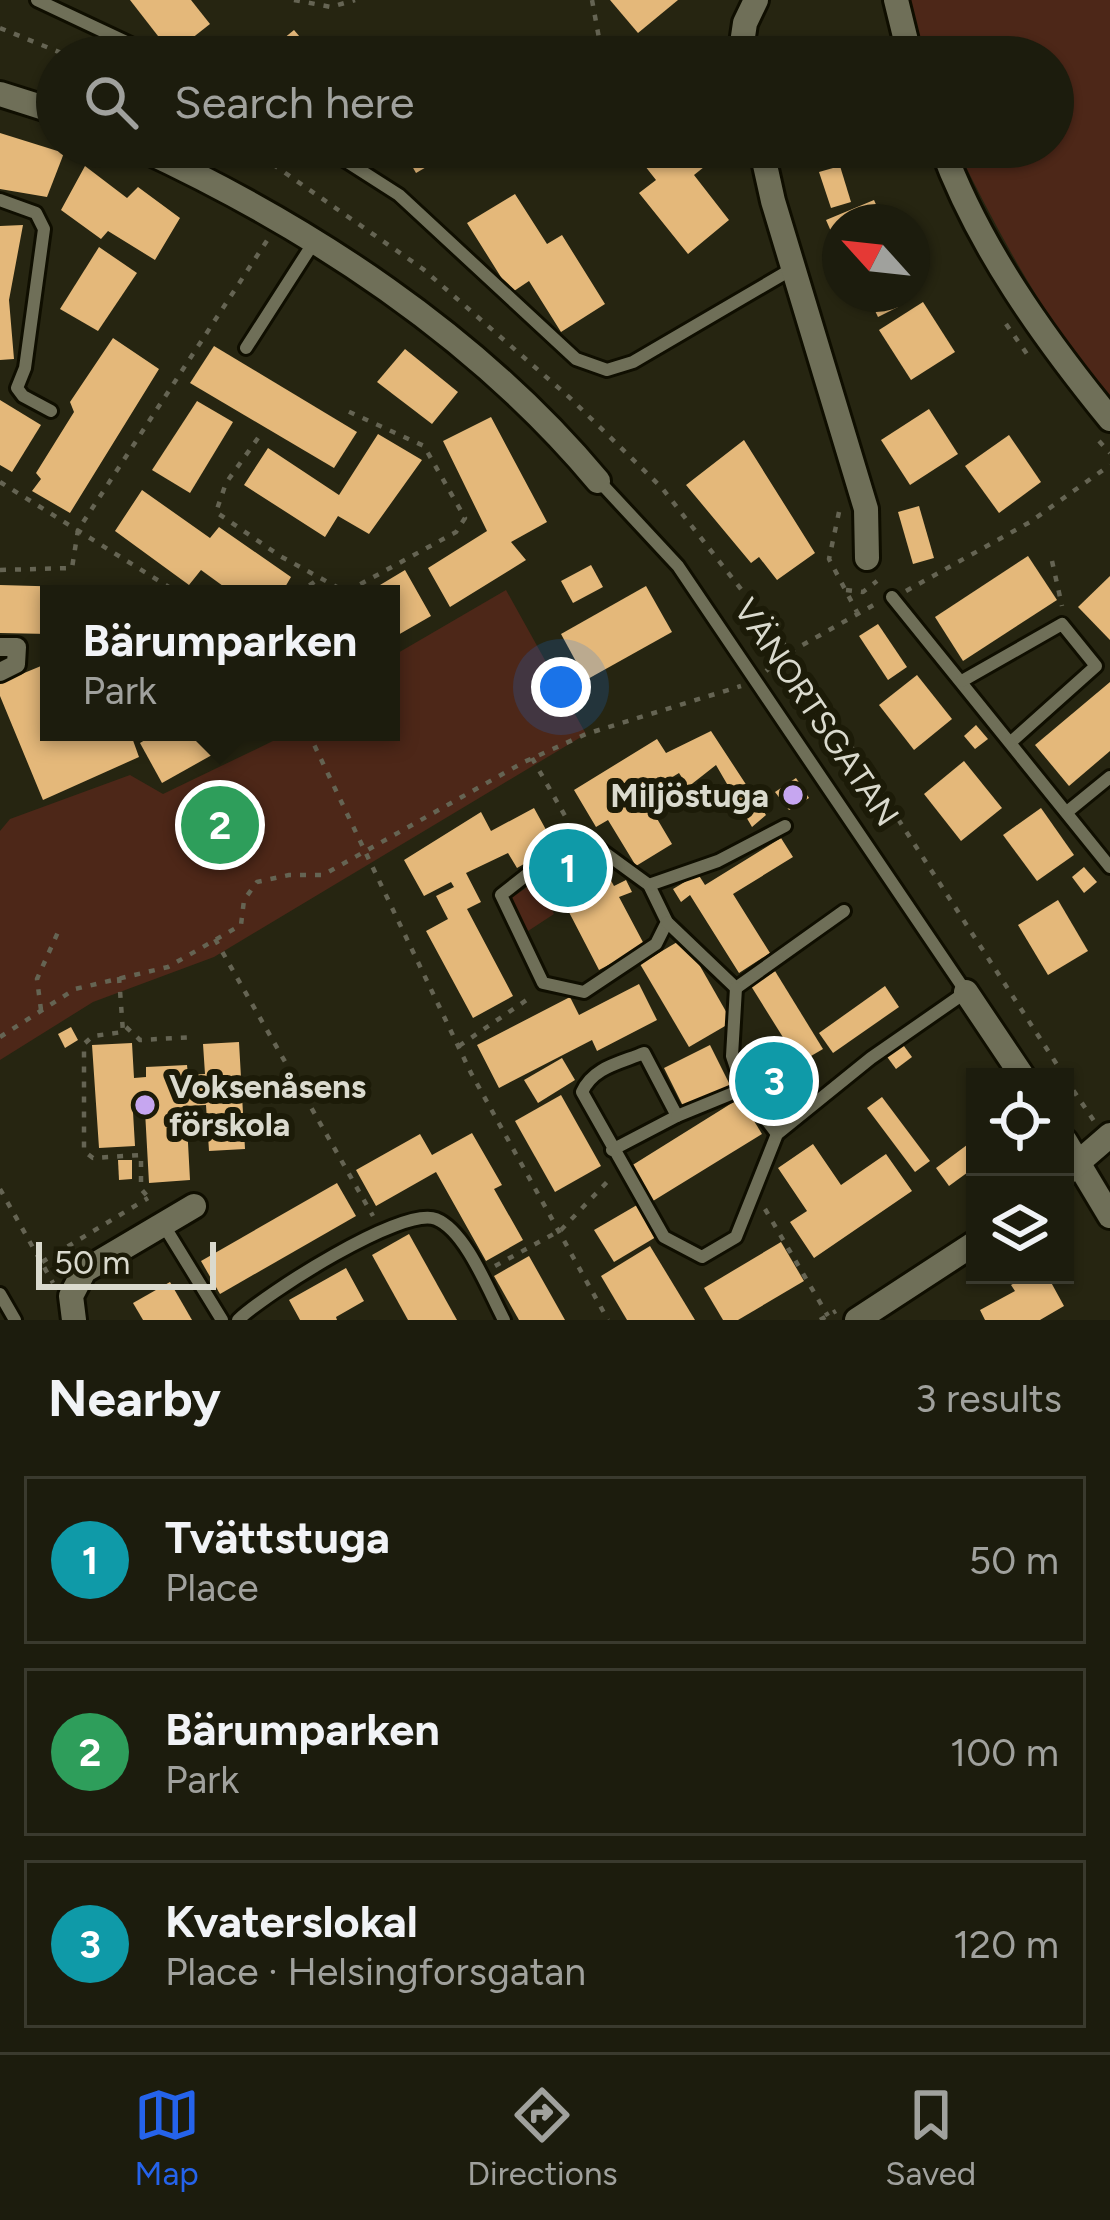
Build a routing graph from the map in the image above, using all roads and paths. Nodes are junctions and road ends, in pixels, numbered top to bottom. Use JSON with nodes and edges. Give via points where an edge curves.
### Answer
{"nodes":[{"id":1,"x":37,"y":0,"type":"edge"},
{"id":2,"x":294,"y":0,"type":"edge"},
{"id":3,"x":355,"y":0,"type":"edge"},
{"id":4,"x":592,"y":0,"type":"edge"},
{"id":5,"x":756,"y":0,"type":"edge"},
{"id":6,"x":896,"y":0,"type":"edge"},
{"id":7,"x":0,"y":28,"type":"edge"},
{"id":8,"x":113,"y":36,"type":"edge"},
{"id":9,"x":599,"y":36,"type":"edge"},
{"id":10,"x":743,"y":36,"type":"edge"},
{"id":11,"x":905,"y":36,"type":"edge"},
{"id":12,"x":36,"y":43,"type":"edge"},
{"id":13,"x":0,"y":94,"type":"edge"},
{"id":14,"x":36,"y":105,"type":"edge"},
{"id":15,"x":183,"y":168,"type":"edge"},
{"id":16,"x":357,"y":168,"type":"edge"},
{"id":17,"x":767,"y":168,"type":"edge"},
{"id":18,"x":953,"y":168,"type":"edge"},
{"id":19,"x":0,"y":200,"type":"edge"},
{"id":20,"x":271,"y":234,"type":"dead end"},
{"id":21,"x":314,"y":242,"type":"junction"},
{"id":22,"x":793,"y":268,"type":"junction"},
{"id":23,"x":246,"y":348,"type":"dead end"},
{"id":24,"x":345,"y":410,"type":"dead end"},
{"id":25,"x":51,"y":411,"type":"dead end"},
{"id":26,"x":1110,"y":419,"type":"edge"},
{"id":27,"x":258,"y":438,"type":"dead end"},
{"id":28,"x":1110,"y":465,"type":"edge"},
{"id":29,"x":598,"y":481,"type":"joint"},
{"id":30,"x":0,"y":482,"type":"edge"},
{"id":31,"x":78,"y":530,"type":"junction"},
{"id":32,"x":867,"y":558,"type":"dead end"},
{"id":33,"x":1052,"y":561,"type":"dead end"},
{"id":34,"x":0,"y":570,"type":"edge"},
{"id":35,"x":320,"y":578,"type":"junction"},
{"id":36,"x":166,"y":585,"type":"edge"},
{"id":37,"x":310,"y":585,"type":"edge"},
{"id":38,"x":333,"y":585,"type":"edge"},
{"id":39,"x":359,"y":585,"type":"edge"},
{"id":40,"x":892,"y":597,"type":"junction"},
{"id":41,"x":1062,"y":624,"type":"junction"},
{"id":42,"x":0,"y":647,"type":"edge"},
{"id":43,"x":0,"y":671,"type":"edge"},
{"id":44,"x":756,"y":680,"type":"junction"},
{"id":45,"x":962,"y":681,"type":"junction"},
{"id":46,"x":312,"y":741,"type":"edge"},
{"id":47,"x":1011,"y":742,"type":"junction"},
{"id":48,"x":532,"y":758,"type":"junction"},
{"id":49,"x":1110,"y":777,"type":"edge"},
{"id":50,"x":1067,"y":812,"type":"junction"},
{"id":51,"x":785,"y":826,"type":"dead end"},
{"id":52,"x":576,"y":836,"type":"junction"},
{"id":53,"x":364,"y":853,"type":"junction"},
{"id":54,"x":1110,"y":867,"type":"edge"},
{"id":55,"x":649,"y":885,"type":"junction"},
{"id":56,"x":844,"y":911,"type":"dead end"},
{"id":57,"x":667,"y":922,"type":"junction"},
{"id":58,"x":58,"y":932,"type":"dead end"},
{"id":59,"x":215,"y":939,"type":"junction"},
{"id":60,"x":119,"y":977,"type":"junction"},
{"id":61,"x":542,"y":983,"type":"junction"},
{"id":62,"x":736,"y":988,"type":"junction"},
{"id":63,"x":966,"y":992,"type":"junction"},
{"id":64,"x":41,"y":1010,"type":"junction"},
{"id":65,"x":126,"y":1028,"type":"junction"},
{"id":66,"x":0,"y":1037,"type":"edge"},
{"id":67,"x":195,"y":1037,"type":"dead end"},
{"id":68,"x":459,"y":1046,"type":"junction"},
{"id":69,"x":1017,"y":1068,"type":"edge"},
{"id":70,"x":742,"y":1089,"type":"junction"},
{"id":71,"x":1074,"y":1090,"type":"edge"},
{"id":72,"x":677,"y":1116,"type":"junction"},
{"id":73,"x":778,"y":1134,"type":"junction"},
{"id":74,"x":1108,"y":1137,"type":"edge"},
{"id":75,"x":612,"y":1150,"type":"junction"},
{"id":76,"x":1074,"y":1157,"type":"edge"},
{"id":77,"x":1074,"y":1165,"type":"edge"},
{"id":78,"x":623,"y":1166,"type":"junction"},
{"id":79,"x":753,"y":1188,"type":"junction"},
{"id":80,"x":0,"y":1189,"type":"edge"},
{"id":81,"x":148,"y":1198,"type":"junction"},
{"id":82,"x":194,"y":1206,"type":"dead end"},
{"id":83,"x":1110,"y":1216,"type":"edge"},
{"id":84,"x":163,"y":1224,"type":"junction"},
{"id":85,"x":561,"y":1230,"type":"junction"},
{"id":86,"x":382,"y":1231,"type":"junction"},
{"id":87,"x":966,"y":1249,"type":"edge"},
{"id":88,"x":42,"y":1262,"type":"junction"},
{"id":89,"x":479,"y":1274,"type":"junction"},
{"id":90,"x":57,"y":1289,"type":"dead end"},
{"id":91,"x":0,"y":1294,"type":"edge"},
{"id":92,"x":828,"y":1316,"type":"dead end"},
{"id":93,"x":15,"y":1320,"type":"edge"},
{"id":94,"x":74,"y":1320,"type":"edge"},
{"id":95,"x":222,"y":1320,"type":"edge"},
{"id":96,"x":238,"y":1320,"type":"edge"},
{"id":97,"x":504,"y":1320,"type":"edge"},
{"id":98,"x":608,"y":1320,"type":"edge"},
{"id":99,"x":857,"y":1320,"type":"edge"}],
"edges":[{"from":1,"to":8,"type":"lane"},
{"from":2,"to":3,"type":"path","via":[[327,7]]},
{"from":4,"to":9,"type":"path"},
{"from":5,"to":10,"type":"street"},
{"from":6,"to":11,"type":"street"},
{"from":7,"to":12,"type":"path"},
{"from":13,"to":14,"type":"street"},
{"from":15,"to":21,"type":"street"},
{"from":16,"to":22,"type":"lane","via":[[399,195],[576,359],[607,370]]},
{"from":17,"to":22,"type":"street"},
{"from":18,"to":26,"type":"street","via":[[1014,287]]},
{"from":19,"to":25,"type":"lane","via":[[37,213],[44,229],[17,388]]},
{"from":20,"to":31,"type":"path"},
{"from":21,"to":23,"type":"lane"},
{"from":21,"to":29,"type":"street","via":[[465,348]]},
{"from":22,"to":32,"type":"street","via":[[866,509]]},
{"from":24,"to":39,"type":"path","via":[[424,446],[465,518],[456,532]]},
{"from":27,"to":35,"type":"path","via":[[216,512]]},
{"from":28,"to":40,"type":"path","via":[[1030,522]]},
{"from":29,"to":44,"type":"lane","name":"VÄNORTSGATAN","via":[[678,566]]},
{"from":30,"to":31,"type":"path"},
{"from":31,"to":34,"type":"path","via":[[72,568]]},
{"from":31,"to":36,"type":"path"},
{"from":33,"to":41,"type":"path"},
{"from":35,"to":37,"type":"path"},
{"from":35,"to":38,"type":"path"},
{"from":40,"to":44,"type":"path","via":[[790,652]]},
{"from":40,"to":45,"type":"lane"},
{"from":41,"to":45,"type":"lane"},
{"from":41,"to":47,"type":"lane","via":[[1096,666]]},
{"from":42,"to":43,"type":"street","via":[[17,646],[16,664]]},
{"from":44,"to":48,"type":"path"},
{"from":44,"to":63,"type":"lane","name":"VÄNORTSGATAN"},
{"from":45,"to":47,"type":"lane"},
{"from":46,"to":53,"type":"path"},
{"from":47,"to":50,"type":"lane"},
{"from":48,"to":52,"type":"path"},
{"from":48,"to":53,"type":"path"},
{"from":49,"to":50,"type":"lane"},
{"from":50,"to":54,"type":"lane"},
{"from":51,"to":55,"type":"lane"},
{"from":52,"to":55,"type":"lane"},
{"from":52,"to":61,"type":"lane","via":[[501,896]]},
{"from":53,"to":59,"type":"path","via":[[323,875],[257,882],[244,900],[242,925]]},
{"from":53,"to":68,"type":"path"},
{"from":55,"to":57,"type":"lane"},
{"from":56,"to":62,"type":"lane"},
{"from":57,"to":61,"type":"lane","via":[[656,944],[584,992]]},
{"from":57,"to":62,"type":"lane"},
{"from":58,"to":64,"type":"path","via":[[37,979]]},
{"from":59,"to":60,"type":"path","via":[[168,967]]},
{"from":59,"to":86,"type":"path"},
{"from":60,"to":64,"type":"path","via":[[75,989]]},
{"from":60,"to":65,"type":"path"},
{"from":61,"to":68,"type":"path"},
{"from":62,"to":70,"type":"lane","via":[[733,1056]]},
{"from":63,"to":69,"type":"street"},
{"from":63,"to":73,"type":"lane"},
{"from":64,"to":66,"type":"path"},
{"from":65,"to":67,"type":"path","via":[[140,1040]]},
{"from":65,"to":81,"type":"path","via":[[84,1044],[84,1151],[93,1158],[141,1155]]},
{"from":68,"to":85,"type":"path"},
{"from":70,"to":72,"type":"lane"},
{"from":70,"to":73,"type":"lane"},
{"from":71,"to":74,"type":"path"},
{"from":72,"to":75,"type":"lane"},
{"from":72,"to":75,"type":"lane","via":[[644,1053],[599,1071],[582,1092]]},
{"from":73,"to":79,"type":"lane"},
{"from":74,"to":76,"type":"street"},
{"from":75,"to":78,"type":"lane"},
{"from":77,"to":83,"type":"street"},
{"from":78,"to":79,"type":"lane","via":[[664,1237],[702,1257],[736,1237]]},
{"from":78,"to":85,"type":"path"},
{"from":79,"to":92,"type":"path"},
{"from":80,"to":88,"type":"path"},
{"from":81,"to":84,"type":"path"},
{"from":81,"to":88,"type":"path"},
{"from":82,"to":84,"type":"street"},
{"from":84,"to":94,"type":"street","via":[[85,1271],[71,1296]]},
{"from":84,"to":95,"type":"lane"},
{"from":85,"to":89,"type":"path"},
{"from":85,"to":98,"type":"path"},
{"from":86,"to":89,"type":"lane","via":[[410,1218],[435,1219],[459,1237]]},
{"from":86,"to":96,"type":"lane"},
{"from":87,"to":99,"type":"street"},
{"from":88,"to":90,"type":"path"},
{"from":89,"to":97,"type":"lane"},
{"from":91,"to":93,"type":"lane"}]}
